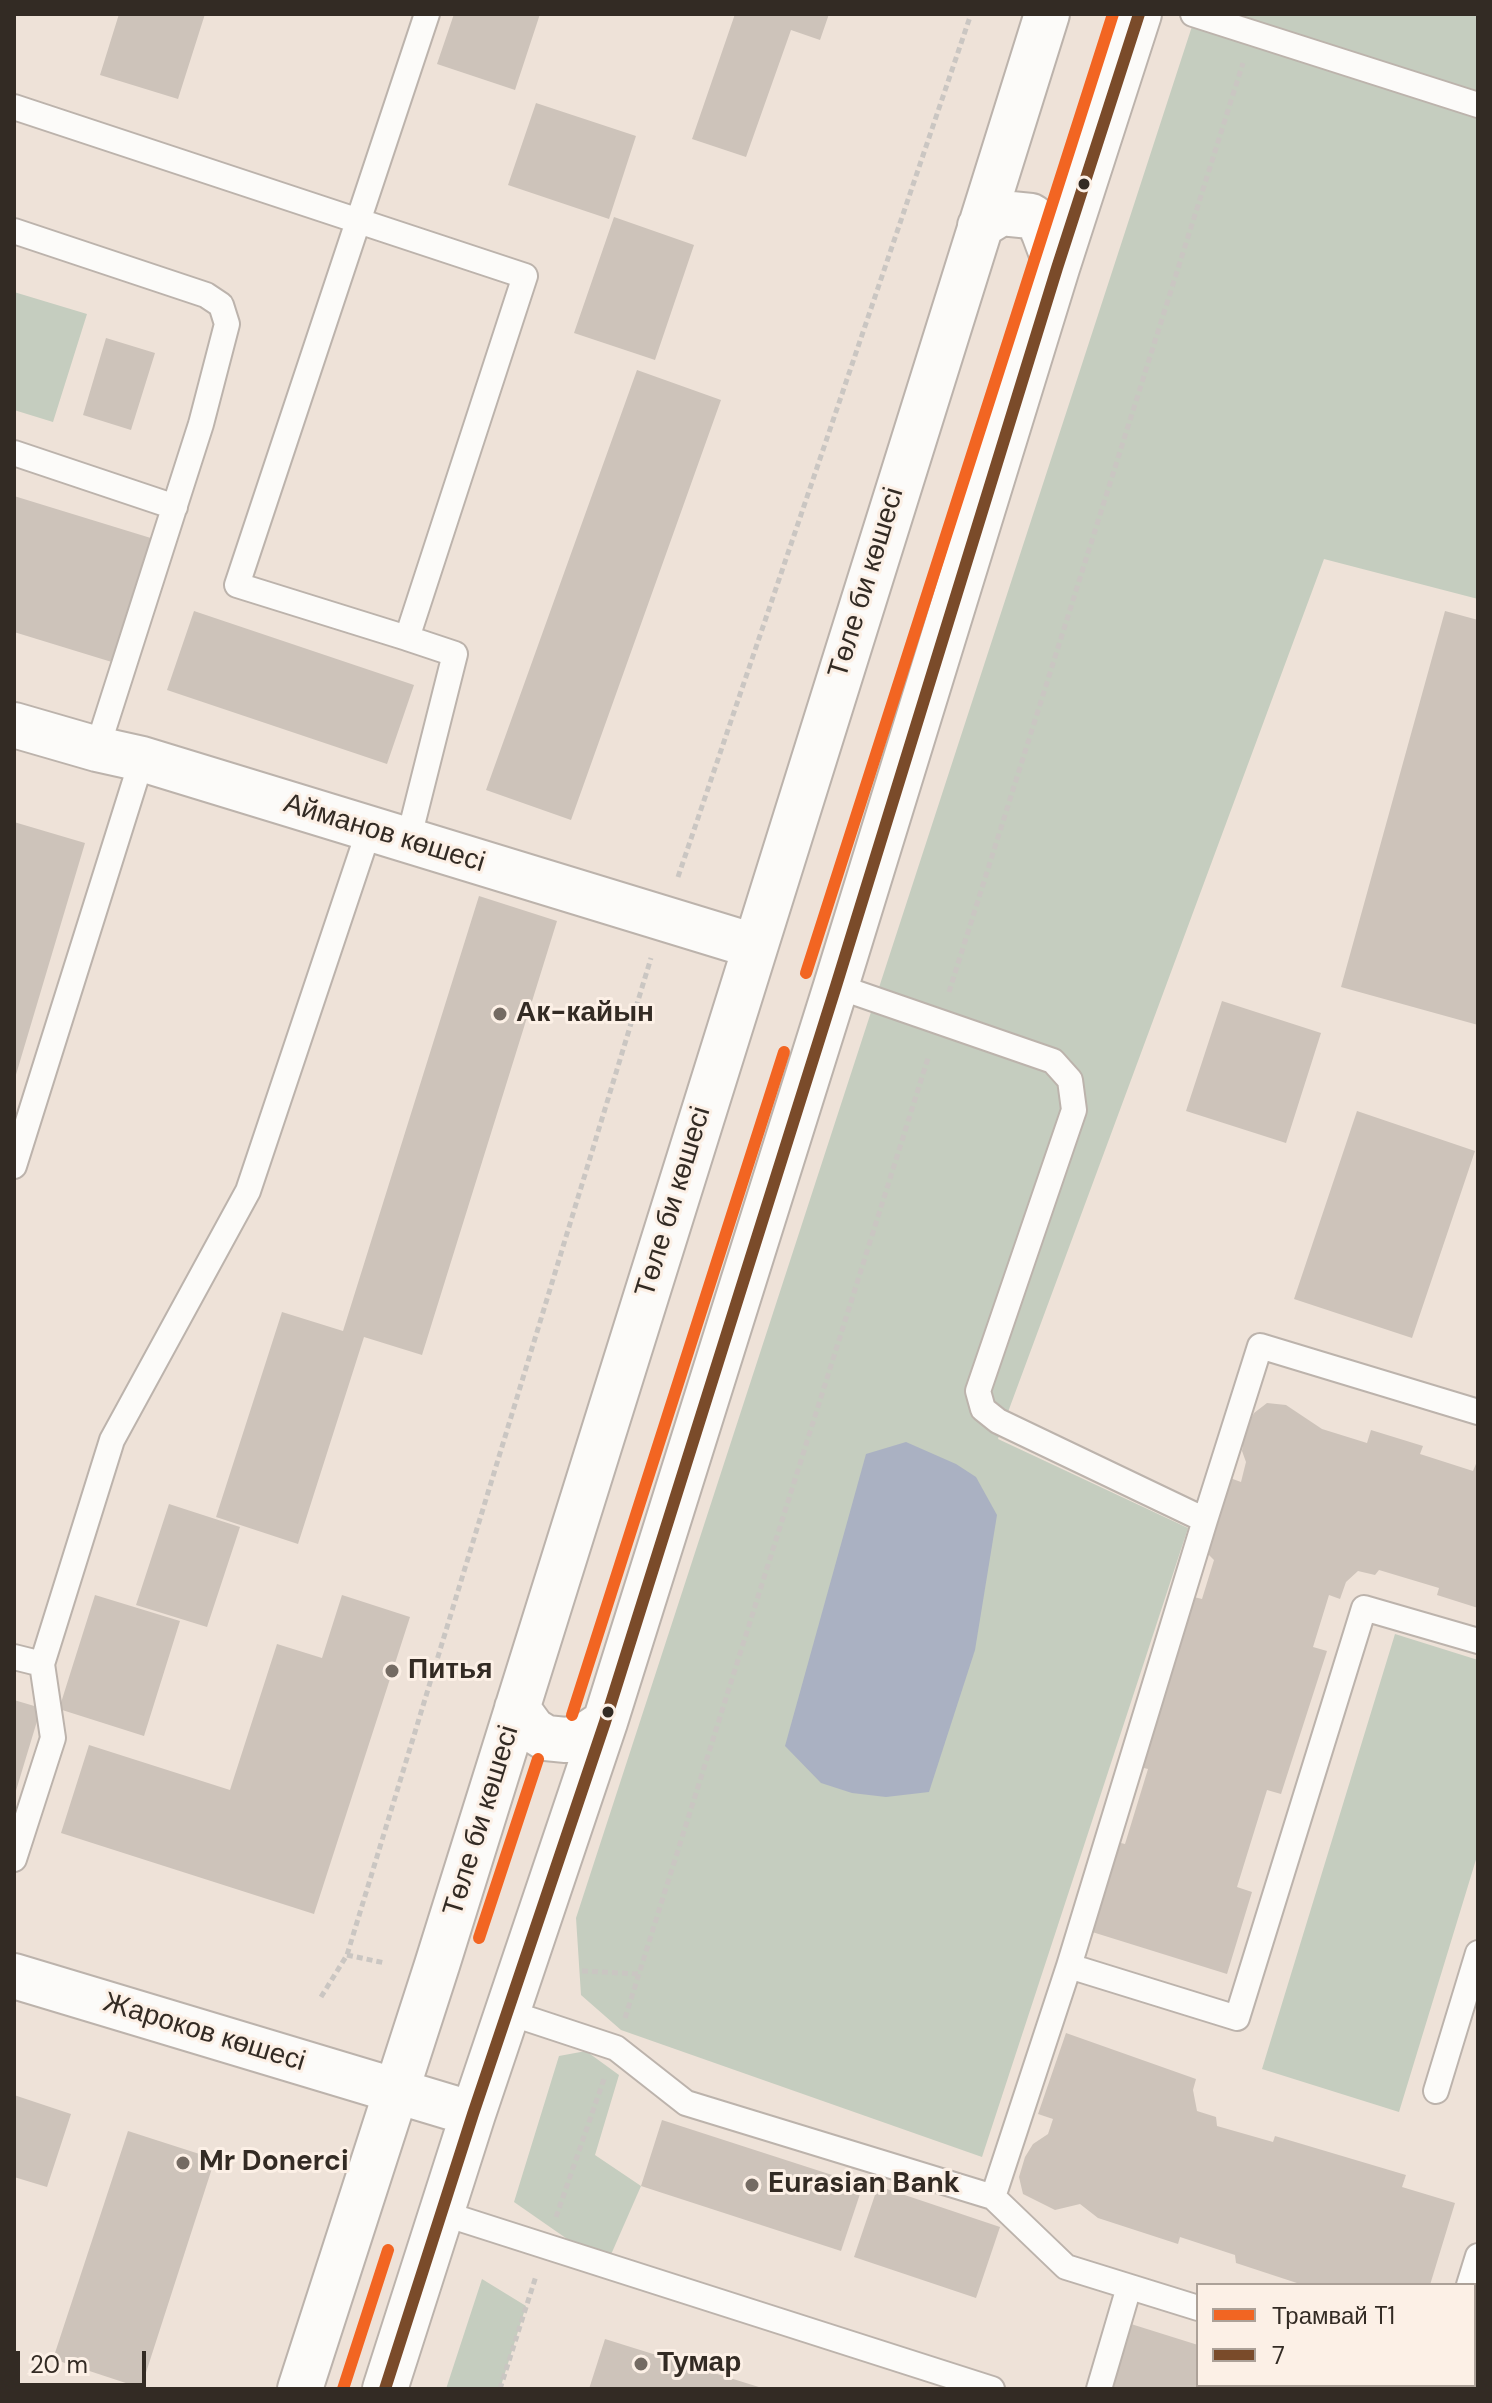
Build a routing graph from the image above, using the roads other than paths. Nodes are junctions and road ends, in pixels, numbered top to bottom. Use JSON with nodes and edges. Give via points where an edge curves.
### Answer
{"nodes":[{"id":1,"x":427,"y":14,"type":"edge"},
{"id":2,"x":1047,"y":14,"type":"edge"},
{"id":3,"x":1139,"y":14,"type":"edge"},
{"id":4,"x":1193,"y":14,"type":"edge"},
{"id":5,"x":1478,"y":105,"type":"edge"},
{"id":6,"x":14,"y":107,"type":"edge"},
{"id":7,"x":359,"y":219,"type":"junction"},
{"id":8,"x":980,"y":226,"type":"junction"},
{"id":9,"x":14,"y":231,"type":"edge"},
{"id":10,"x":1057,"y":268,"type":"junction"},
{"id":11,"x":14,"y":453,"type":"edge"},
{"id":12,"x":175,"y":507,"type":"junction"},
{"id":13,"x":407,"y":638,"type":"junction"},
{"id":14,"x":14,"y":725,"type":"edge"},
{"id":15,"x":97,"y":749,"type":"junction"},
{"id":16,"x":142,"y":759,"type":"junction"},
{"id":17,"x":388,"y":835,"type":"junction"},
{"id":18,"x":754,"y":946,"type":"junction"},
{"id":19,"x":836,"y":986,"type":"junction"},
{"id":20,"x":14,"y":1166,"type":"edge"},
{"id":21,"x":1478,"y":1412,"type":"edge"},
{"id":22,"x":1205,"y":1520,"type":"junction"},
{"id":23,"x":1478,"y":1641,"type":"edge"},
{"id":24,"x":14,"y":1657,"type":"edge"},
{"id":25,"x":42,"y":1664,"type":"junction"},
{"id":26,"x":517,"y":1708,"type":"junction"},
{"id":27,"x":605,"y":1722,"type":"junction"},
{"id":28,"x":14,"y":1859,"type":"edge"},
{"id":29,"x":1478,"y":1953,"type":"edge"},
{"id":30,"x":1069,"y":1966,"type":"junction"},
{"id":31,"x":14,"y":1976,"type":"edge"},
{"id":32,"x":507,"y":2012,"type":"junction"},
{"id":33,"x":395,"y":2089,"type":"junction"},
{"id":34,"x":1436,"y":2091,"type":"dead end"},
{"id":35,"x":473,"y":2114,"type":"junction"},
{"id":36,"x":993,"y":2197,"type":"junction"},
{"id":37,"x":442,"y":2213,"type":"junction"},
{"id":38,"x":1478,"y":2256,"type":"edge"},
{"id":39,"x":1470,"y":2283,"type":"edge"},
{"id":40,"x":1129,"y":2287,"type":"junction"},
{"id":41,"x":1196,"y":2307,"type":"edge"},
{"id":42,"x":300,"y":2389,"type":"edge"},
{"id":43,"x":385,"y":2389,"type":"edge"},
{"id":44,"x":992,"y":2389,"type":"edge"},
{"id":45,"x":1099,"y":2389,"type":"edge"}],
"edges":[{"from":1,"to":7,"type":"lane"},
{"from":2,"to":8,"type":"main road","name":"Төле би көшесі"},
{"from":3,"to":10,"type":"main road"},
{"from":4,"to":5,"type":"lane"},
{"from":6,"to":7,"type":"lane"},
{"from":7,"to":13,"type":"lane","via":[[525,276]]},
{"from":7,"to":13,"type":"lane","via":[[237,585]]},
{"from":8,"to":10,"type":"main road","via":[[1001,213],[1031,216],[1039,222]]},
{"from":8,"to":18,"type":"main road","name":"Төле би көшесі"},
{"from":9,"to":12,"type":"lane","via":[[206,295],[221,305],[227,324]]},
{"from":10,"to":19,"type":"main road"},
{"from":11,"to":12,"type":"lane"},
{"from":12,"to":15,"type":"lane"},
{"from":13,"to":17,"type":"lane","via":[[455,654]]},
{"from":14,"to":15,"type":"main road","name":"Айманов көшесі"},
{"from":15,"to":16,"type":"main road","name":"Айманов көшесі"},
{"from":16,"to":17,"type":"main road","name":"Айманов көшесі"},
{"from":16,"to":20,"type":"lane"},
{"from":17,"to":18,"type":"main road","name":"Айманов көшесі"},
{"from":17,"to":25,"type":"lane","via":[[248,1191],[112,1440]]},
{"from":18,"to":26,"type":"main road","name":"Төле би көшесі"},
{"from":19,"to":22,"type":"lane","via":[[1053,1061],[1070,1080],[1074,1110],[978,1391],[983,1409],[998,1421]]},
{"from":19,"to":27,"type":"main road"},
{"from":21,"to":22,"type":"lane","via":[[1260,1346]]},
{"from":22,"to":30,"type":"lane"},
{"from":23,"to":30,"type":"lane","via":[[1364,1608],[1237,2018]]},
{"from":24,"to":25,"type":"lane"},
{"from":25,"to":28,"type":"lane","via":[[53,1738]]},
{"from":26,"to":27,"type":"main road","via":[[546,1738],[584,1736]]},
{"from":26,"to":33,"type":"main road","name":"Төле би көшесі"},
{"from":27,"to":32,"type":"main road"},
{"from":29,"to":34,"type":"lane"},
{"from":30,"to":36,"type":"lane"},
{"from":31,"to":33,"type":"main road","name":"Жароков көшесі"},
{"from":32,"to":35,"type":"main road"},
{"from":32,"to":36,"type":"lane","via":[[616,2048],[686,2103]]},
{"from":33,"to":35,"type":"main road","name":"Жароков көшесі"},
{"from":33,"to":42,"type":"main road","name":"Төле би көшесі"},
{"from":35,"to":37,"type":"main road"},
{"from":36,"to":40,"type":"lane","via":[[1066,2267]]},
{"from":37,"to":43,"type":"main road"},
{"from":37,"to":44,"type":"lane"},
{"from":38,"to":39,"type":"lane"},
{"from":40,"to":41,"type":"lane"},
{"from":40,"to":45,"type":"lane"}]}
